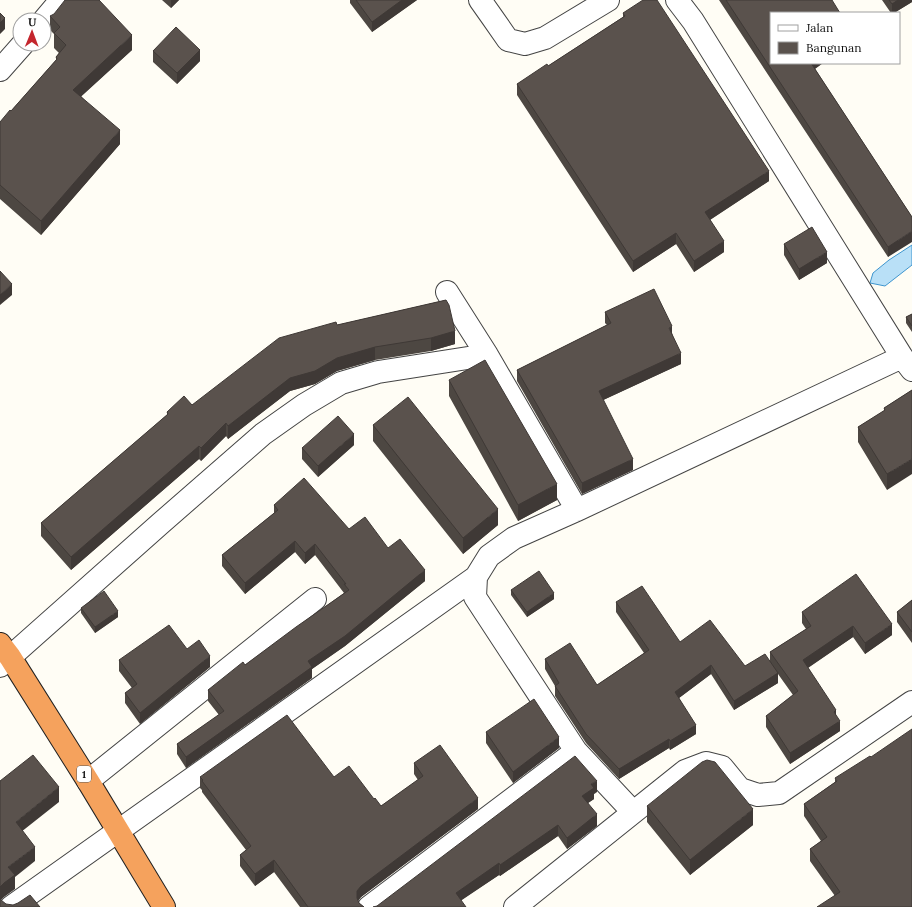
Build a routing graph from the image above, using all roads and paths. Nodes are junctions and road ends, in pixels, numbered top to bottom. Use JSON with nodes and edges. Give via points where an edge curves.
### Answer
{"nodes":[{"id":1,"x":61,"y":0,"type":"edge"},
{"id":2,"x":480,"y":0,"type":"edge"},
{"id":3,"x":608,"y":0,"type":"edge"},
{"id":4,"x":677,"y":0,"type":"edge"},
{"id":5,"x":51,"y":12,"type":"edge"},
{"id":6,"x":16,"y":52,"type":"edge"},
{"id":7,"x":0,"y":70,"type":"edge"},
{"id":8,"x":447,"y":292,"type":"dead end"},
{"id":9,"x":487,"y":355,"type":"junction"},
{"id":10,"x":907,"y":364,"type":"edge"},
{"id":11,"x":577,"y":510,"type":"junction"},
{"id":12,"x":476,"y":577,"type":"junction"},
{"id":13,"x":315,"y":599,"type":"dead end"},
{"id":14,"x":3,"y":656,"type":"edge"},
{"id":15,"x":912,"y":702,"type":"edge"},
{"id":16,"x":576,"y":751,"type":"junction"},
{"id":17,"x":88,"y":781,"type":"junction"},
{"id":18,"x":633,"y":812,"type":"junction"},
{"id":19,"x":118,"y":830,"type":"junction"},
{"id":20,"x":11,"y":907,"type":"edge"},
{"id":21,"x":164,"y":907,"type":"edge"},
{"id":22,"x":370,"y":907,"type":"edge"},
{"id":23,"x":515,"y":907,"type":"edge"}],
"edges":[{"from":1,"to":5,"type":"street"},
{"from":2,"to":3,"type":"street","via":[[508,40],[525,44],[545,38]]},
{"from":4,"to":10,"type":"street"},
{"from":6,"to":7,"type":"street"},
{"from":8,"to":9,"type":"street"},
{"from":9,"to":11,"type":"street"},
{"from":9,"to":14,"type":"street","via":[[378,372],[341,383],[304,405],[263,434]]},
{"from":10,"to":11,"type":"street"},
{"from":11,"to":12,"type":"street","via":[[514,538],[489,556]]},
{"from":12,"to":16,"type":"street","via":[[475,597]]},
{"from":12,"to":19,"type":"street"},
{"from":13,"to":17,"type":"street"},
{"from":14,"to":17,"type":"highway","number":"1"},
{"from":15,"to":18,"type":"street","via":[[779,793],[758,795],[740,789],[722,767],[706,763],[685,771]]},
{"from":16,"to":18,"type":"street"},
{"from":16,"to":22,"type":"street"},
{"from":17,"to":19,"type":"highway","number":"1"},
{"from":18,"to":23,"type":"street"},
{"from":19,"to":20,"type":"street"},
{"from":19,"to":21,"type":"highway","number":"1"}]}
